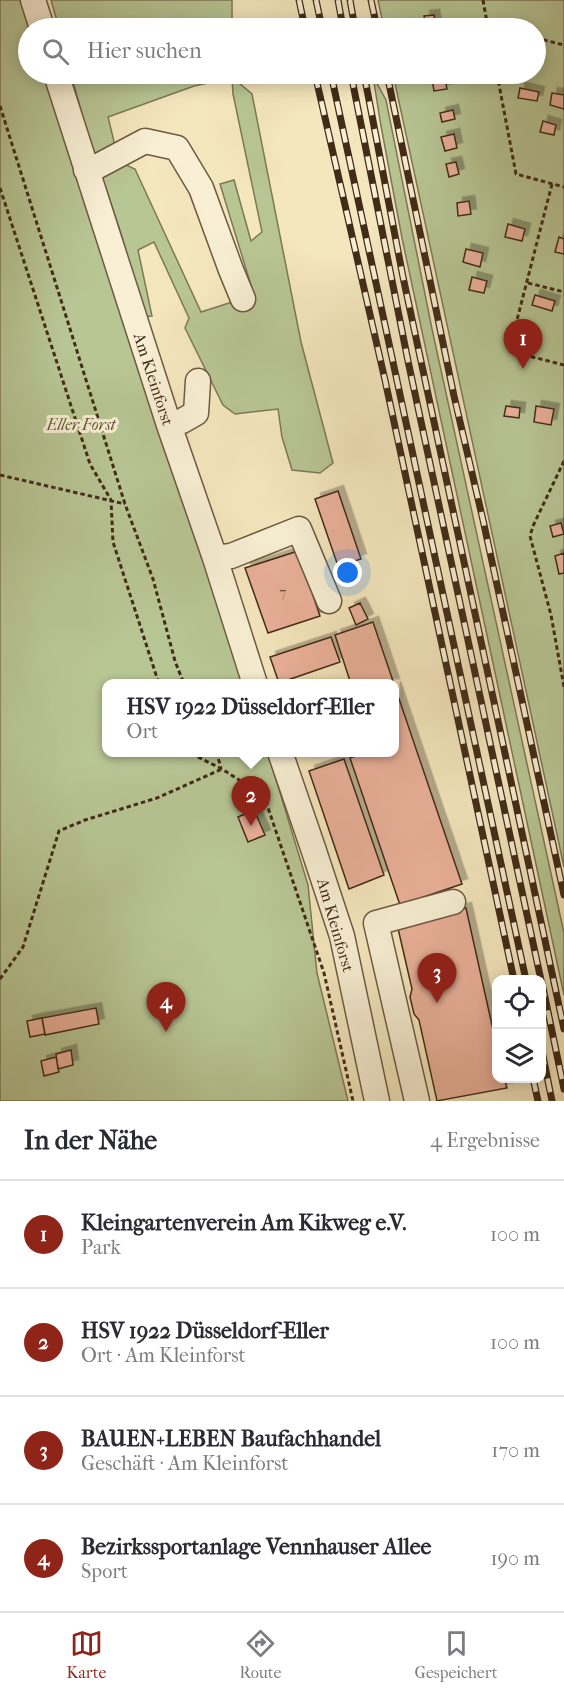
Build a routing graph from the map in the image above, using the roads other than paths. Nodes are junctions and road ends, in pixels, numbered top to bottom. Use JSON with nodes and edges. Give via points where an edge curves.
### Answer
{"nodes":[{"id":1,"x":33,"y":0,"type":"edge"},
{"id":2,"x":39,"y":18,"type":"edge"},
{"id":3,"x":59,"y":84,"type":"edge"},
{"id":4,"x":86,"y":170,"type":"junction"},
{"id":5,"x":243,"y":299,"type":"dead end"},
{"id":6,"x":198,"y":381,"type":"dead end"},
{"id":7,"x":169,"y":425,"type":"junction"},
{"id":8,"x":215,"y":558,"type":"junction"},
{"id":9,"x":329,"y":602,"type":"dead end"},
{"id":10,"x":253,"y":679,"type":"edge"},
{"id":11,"x":281,"y":757,"type":"edge"},
{"id":12,"x":453,"y":902,"type":"dead end"},
{"id":13,"x":377,"y":1101,"type":"edge"},
{"id":14,"x":417,"y":1101,"type":"edge"}],
"edges":[{"from":1,"to":2,"type":"street"},
{"from":3,"to":4,"type":"street","name":"Am Kleinforst"},
{"from":4,"to":5,"type":"street","via":[[145,141],[177,148],[201,188]]},
{"from":4,"to":7,"type":"street","name":"Am Kleinforst"},
{"from":6,"to":7,"type":"street","via":[[196,412]]},
{"from":7,"to":8,"type":"street","name":"Am Kleinforst"},
{"from":8,"to":9,"type":"street","via":[[231,556],[299,529]]},
{"from":8,"to":10,"type":"street","name":"Am Kleinforst"},
{"from":11,"to":13,"type":"street","name":"Am Kleinforst","via":[[342,936]]},
{"from":12,"to":14,"type":"street","via":[[376,923]]}]}
